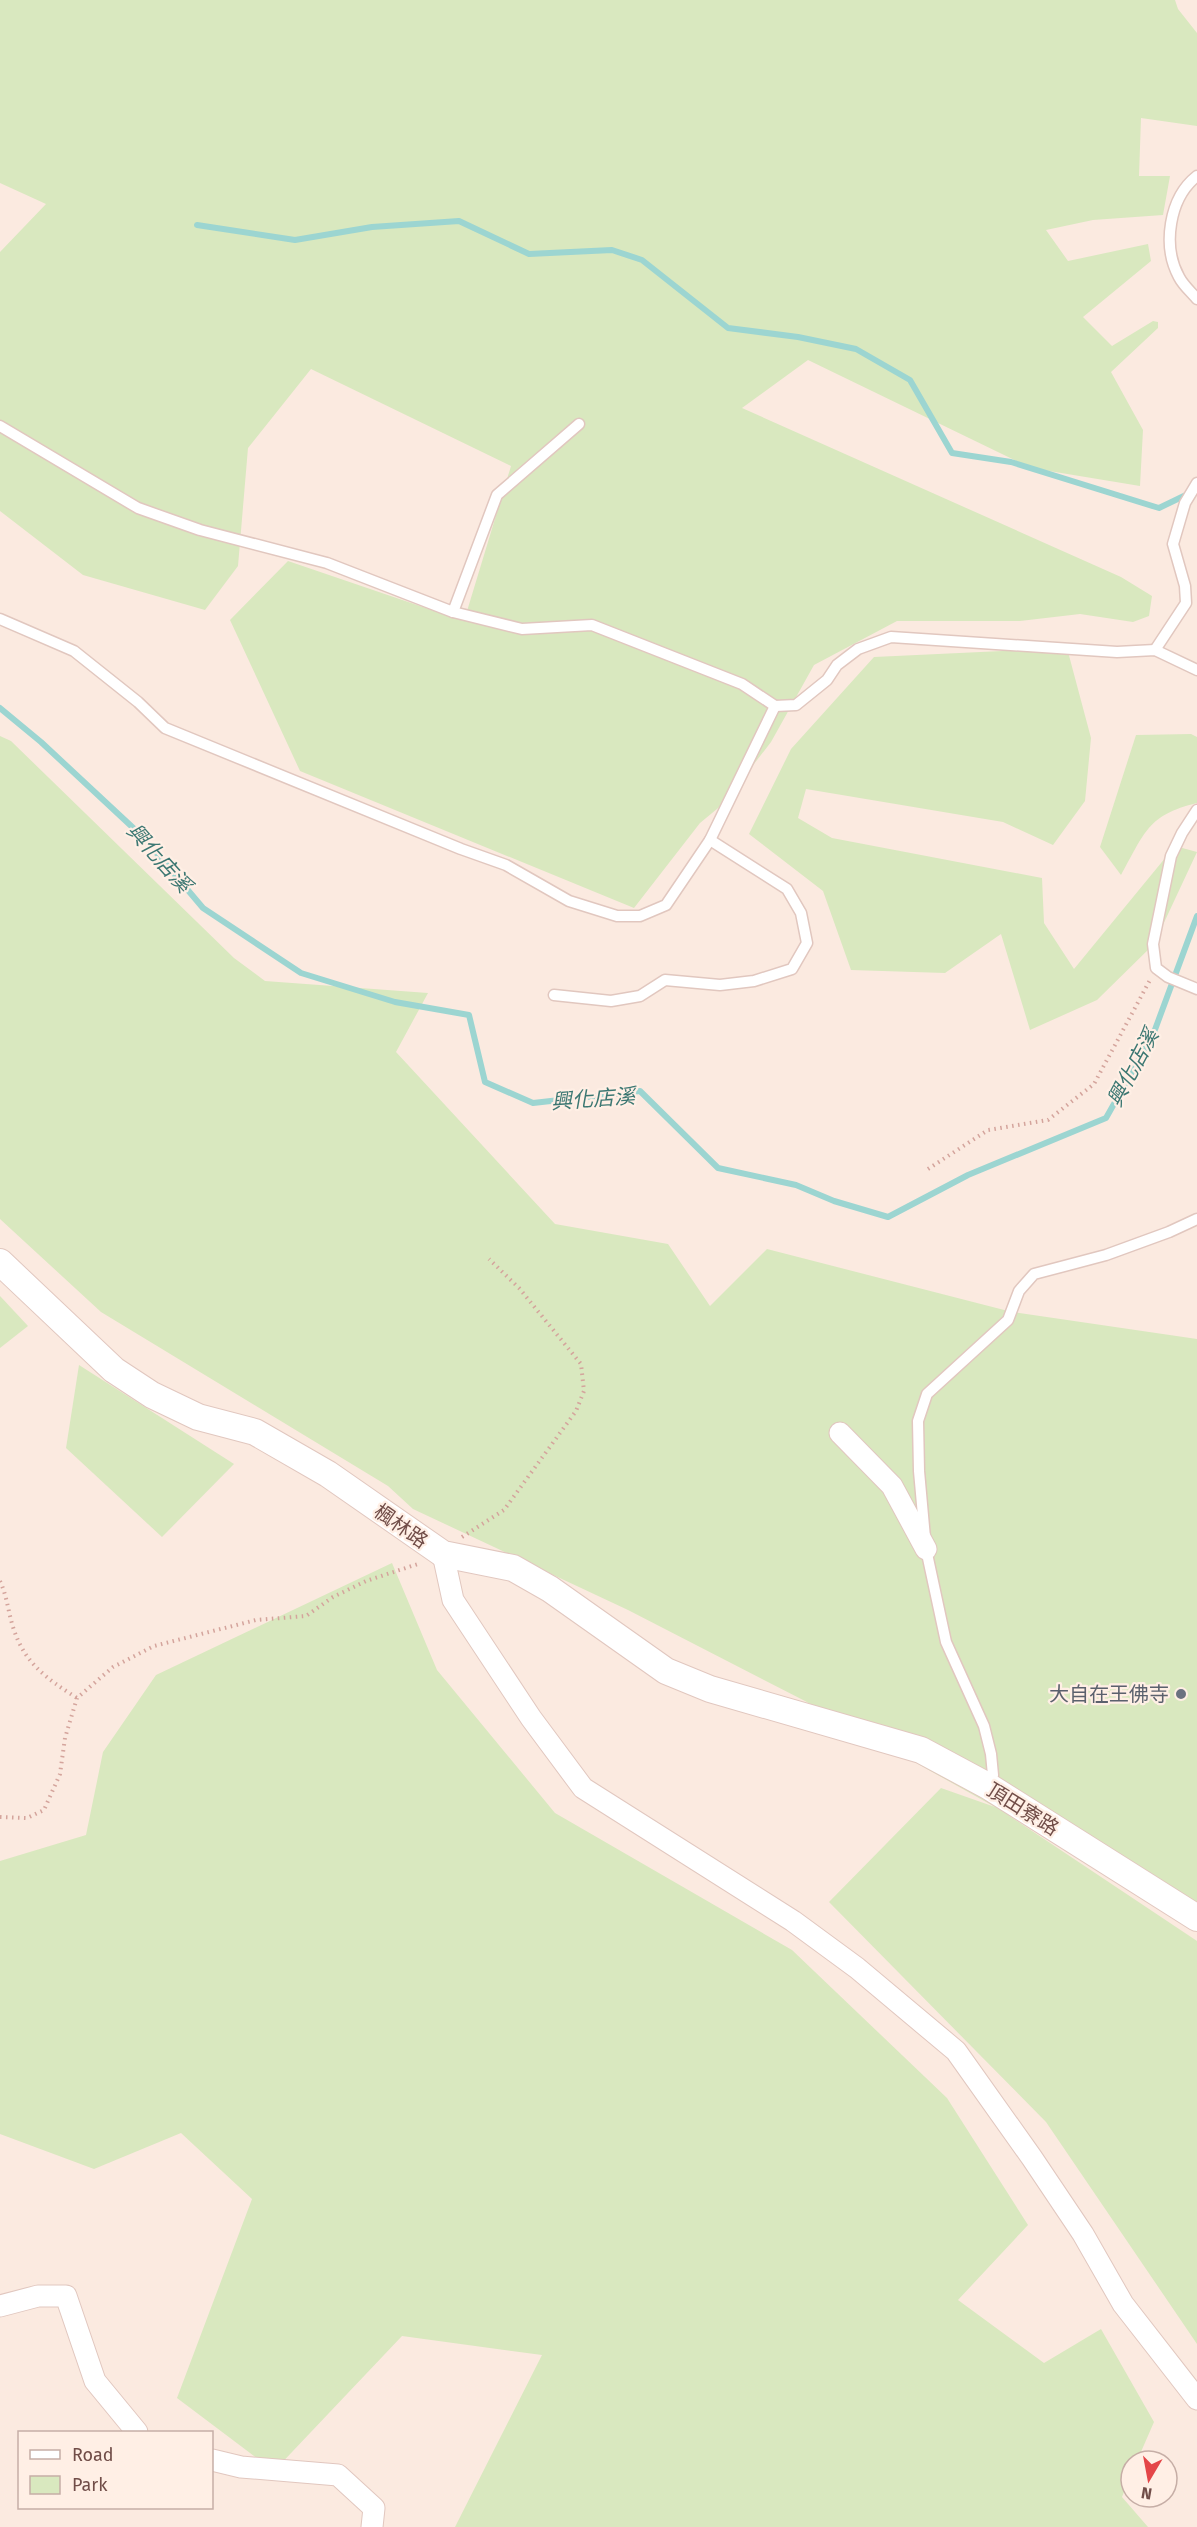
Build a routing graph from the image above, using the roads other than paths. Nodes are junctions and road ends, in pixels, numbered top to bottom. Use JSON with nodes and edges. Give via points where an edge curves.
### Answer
{"nodes":[{"id":1,"x":1197,"y":176,"type":"edge"},
{"id":2,"x":1197,"y":299,"type":"edge"},
{"id":3,"x":579,"y":424,"type":"dead end"},
{"id":4,"x":0,"y":426,"type":"edge"},
{"id":5,"x":1197,"y":483,"type":"edge"},
{"id":6,"x":453,"y":612,"type":"junction"},
{"id":7,"x":0,"y":619,"type":"edge"},
{"id":8,"x":1155,"y":650,"type":"junction"},
{"id":9,"x":1197,"y":670,"type":"edge"},
{"id":10,"x":775,"y":706,"type":"junction"},
{"id":11,"x":1197,"y":810,"type":"edge"},
{"id":12,"x":710,"y":840,"type":"junction"},
{"id":13,"x":1197,"y":989,"type":"edge"},
{"id":14,"x":554,"y":995,"type":"dead end"},
{"id":15,"x":1197,"y":1219,"type":"edge"},
{"id":16,"x":0,"y":1262,"type":"edge"},
{"id":17,"x":840,"y":1433,"type":"dead end"},
{"id":18,"x":926,"y":1549,"type":"junction"},
{"id":19,"x":443,"y":1554,"type":"junction"},
{"id":20,"x":838,"y":1724,"type":"joint"},
{"id":21,"x":988,"y":1786,"type":"junction"},
{"id":22,"x":1197,"y":1918,"type":"edge"},
{"id":23,"x":0,"y":2306,"type":"edge"},
{"id":24,"x":1197,"y":2399,"type":"edge"},
{"id":25,"x":135,"y":2431,"type":"edge"},
{"id":26,"x":213,"y":2460,"type":"edge"},
{"id":27,"x":372,"y":2527,"type":"edge"}],
"edges":[{"from":1,"to":2,"type":"lane","via":[[1178,198],[1169,234],[1179,278]]},
{"from":3,"to":6,"type":"lane","via":[[497,495]]},
{"from":4,"to":6,"type":"lane","via":[[138,508],[200,530],[327,563]]},
{"from":5,"to":8,"type":"lane","via":[[1185,502],[1173,544],[1186,603]]},
{"from":6,"to":10,"type":"lane","via":[[522,629],[592,625],[742,684]]},
{"from":7,"to":12,"type":"lane","via":[[74,651],[165,728],[506,865],[569,901],[588,907],[617,916],[640,916],[666,905]]},
{"from":8,"to":9,"type":"lane"},
{"from":8,"to":10,"type":"lane","via":[[1117,652],[891,638],[858,649],[796,705]]},
{"from":10,"to":12,"type":"lane"},
{"from":11,"to":13,"type":"lane","via":[[1171,856],[1153,944],[1156,968]]},
{"from":12,"to":14,"type":"lane","via":[[787,889],[801,913],[807,943],[792,969],[754,981],[720,985],[665,980],[640,996],[611,1002]]},
{"from":15,"to":18,"type":"lane","via":[[1106,1255],[1034,1274],[1019,1291],[1008,1320],[927,1394],[918,1421]]},
{"from":16,"to":19,"type":"street","name":"楓林路","via":[[114,1370],[152,1395],[198,1417],[255,1432],[328,1474]]},
{"from":17,"to":18,"type":"street","via":[[892,1486]]},
{"from":18,"to":21,"type":"lane","via":[[946,1642],[984,1726],[993,1775]]},
{"from":19,"to":20,"type":"street","name":"楓林路","via":[[513,1568],[550,1589],[666,1671],[710,1689]]},
{"from":19,"to":24,"type":"street","via":[[453,1599],[531,1718],[583,1788],[793,1921],[857,1968],[956,2051],[1083,2234],[1123,2304]]},
{"from":20,"to":21,"type":"street","name":"頂田寮路","via":[[921,1750]]},
{"from":21,"to":22,"type":"street","name":"頂田寮路"},
{"from":23,"to":25,"type":"street","via":[[38,2296],[66,2296],[95,2380]]},
{"from":26,"to":27,"type":"street","via":[[241,2467],[338,2475],[374,2508]]}]}
